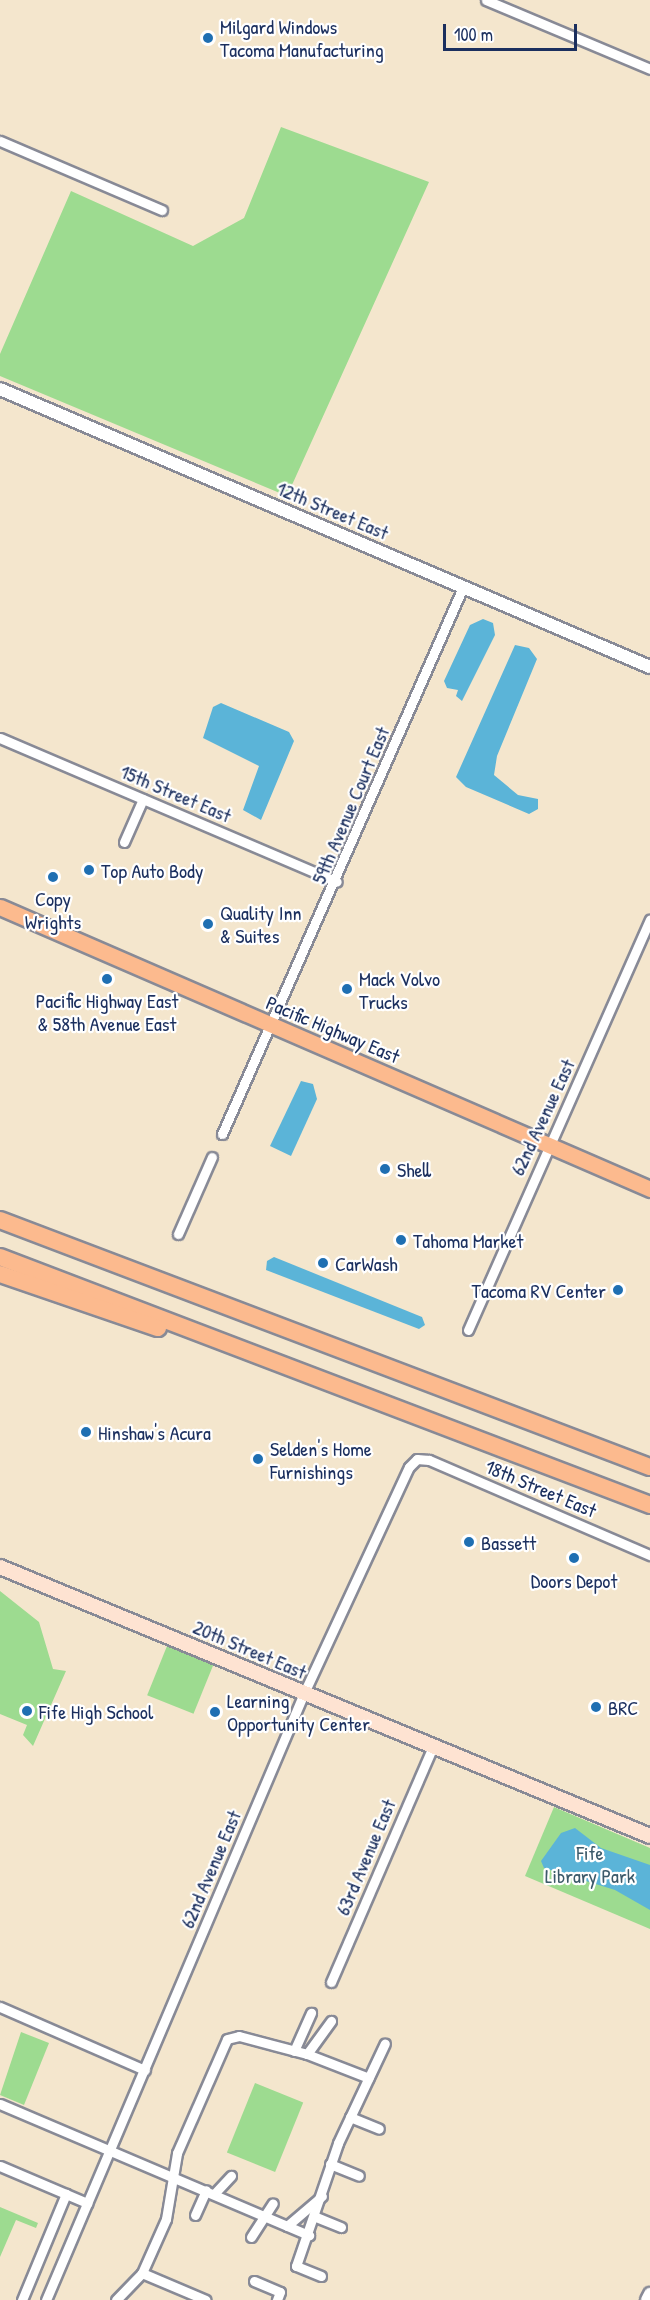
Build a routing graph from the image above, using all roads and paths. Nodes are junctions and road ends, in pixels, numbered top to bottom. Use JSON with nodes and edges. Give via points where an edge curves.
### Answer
{"nodes":[{"id":1,"x":486,"y":0,"type":"edge"},
{"id":2,"x":650,"y":69,"type":"edge"},
{"id":3,"x":0,"y":141,"type":"edge"},
{"id":4,"x":162,"y":210,"type":"dead end"},
{"id":5,"x":0,"y":389,"type":"edge"},
{"id":6,"x":463,"y":587,"type":"junction"},
{"id":7,"x":650,"y":667,"type":"edge"},
{"id":8,"x":0,"y":738,"type":"edge"},
{"id":9,"x":143,"y":799,"type":"junction"},
{"id":10,"x":124,"y":842,"type":"dead end"},
{"id":11,"x":337,"y":882,"type":"junction"},
{"id":12,"x":0,"y":907,"type":"edge"},
{"id":13,"x":650,"y":919,"type":"edge"},
{"id":14,"x":270,"y":1025,"type":"junction"},
{"id":15,"x":222,"y":1134,"type":"dead end"},
{"id":16,"x":548,"y":1146,"type":"junction"},
{"id":17,"x":212,"y":1157,"type":"dead end"},
{"id":18,"x":650,"y":1189,"type":"edge"},
{"id":19,"x":0,"y":1210,"type":"edge"},
{"id":20,"x":0,"y":1220,"type":"edge"},
{"id":21,"x":178,"y":1233,"type":"dead end"},
{"id":22,"x":0,"y":1257,"type":"edge"},
{"id":23,"x":140,"y":1274,"type":"junction"},
{"id":24,"x":0,"y":1275,"type":"edge"},
{"id":25,"x":468,"y":1330,"type":"dead end"},
{"id":26,"x":227,"y":1343,"type":"junction"},
{"id":27,"x":417,"y":1459,"type":"joint"},
{"id":28,"x":650,"y":1467,"type":"edge"},
{"id":29,"x":650,"y":1504,"type":"edge"},
{"id":30,"x":650,"y":1555,"type":"edge"},
{"id":31,"x":0,"y":1567,"type":"edge"},
{"id":32,"x":304,"y":1693,"type":"junction"},
{"id":33,"x":433,"y":1746,"type":"junction"},
{"id":34,"x":650,"y":1836,"type":"edge"},
{"id":35,"x":331,"y":1982,"type":"dead end"},
{"id":36,"x":0,"y":2007,"type":"edge"},
{"id":37,"x":310,"y":2013,"type":"dead end"},
{"id":38,"x":331,"y":2021,"type":"dead end"},
{"id":39,"x":385,"y":2043,"type":"dead end"},
{"id":40,"x":294,"y":2051,"type":"junction"},
{"id":41,"x":307,"y":2054,"type":"junction"},
{"id":42,"x":145,"y":2070,"type":"junction"},
{"id":43,"x":369,"y":2078,"type":"junction"},
{"id":44,"x":0,"y":2104,"type":"edge"},
{"id":45,"x":350,"y":2117,"type":"junction"},
{"id":46,"x":380,"y":2129,"type":"dead end"},
{"id":47,"x":111,"y":2148,"type":"junction"},
{"id":48,"x":330,"y":2164,"type":"junction"},
{"id":49,"x":0,"y":2166,"type":"edge"},
{"id":50,"x":174,"y":2176,"type":"junction"},
{"id":51,"x":231,"y":2176,"type":"dead end"},
{"id":52,"x":359,"y":2176,"type":"dead end"},
{"id":53,"x":210,"y":2192,"type":"junction"},
{"id":54,"x":66,"y":2194,"type":"junction"},
{"id":55,"x":322,"y":2196,"type":"junction"},
{"id":56,"x":87,"y":2203,"type":"junction"},
{"id":57,"x":273,"y":2203,"type":"dead end"},
{"id":58,"x":261,"y":2214,"type":"junction"},
{"id":59,"x":195,"y":2215,"type":"dead end"},
{"id":60,"x":316,"y":2217,"type":"junction"},
{"id":61,"x":287,"y":2226,"type":"junction"},
{"id":62,"x":340,"y":2227,"type":"dead end"},
{"id":63,"x":309,"y":2235,"type":"junction"},
{"id":64,"x":251,"y":2237,"type":"dead end"},
{"id":65,"x":142,"y":2273,"type":"junction"},
{"id":66,"x":321,"y":2276,"type":"dead end"},
{"id":67,"x":254,"y":2281,"type":"dead end"},
{"id":68,"x":650,"y":2294,"type":"edge"},
{"id":69,"x":22,"y":2300,"type":"edge"},
{"id":70,"x":46,"y":2300,"type":"edge"},
{"id":71,"x":116,"y":2300,"type":"edge"},
{"id":72,"x":206,"y":2300,"type":"edge"},
{"id":73,"x":277,"y":2300,"type":"edge"},
{"id":74,"x":647,"y":2300,"type":"edge"}],
"edges":[{"from":1,"to":2,"type":"street"},
{"from":3,"to":4,"type":"street"},
{"from":5,"to":6,"type":"street","name":"12th Street East"},
{"from":6,"to":7,"type":"street","name":"12th Street East"},
{"from":6,"to":11,"type":"street","name":"59th Avenue Court East"},
{"from":8,"to":9,"type":"street","name":"15th Street East"},
{"from":9,"to":10,"type":"street"},
{"from":9,"to":11,"type":"street","name":"15th Street East"},
{"from":11,"to":14,"type":"street","name":"59th Avenue Court East"},
{"from":12,"to":14,"type":"main road","name":"Pacific Highway East"},
{"from":13,"to":16,"type":"street","name":"62nd Avenue East"},
{"from":14,"to":15,"type":"street","name":"59th Avenue Court East"},
{"from":14,"to":16,"type":"main road","name":"Pacific Highway East"},
{"from":16,"to":18,"type":"main road","name":"Pacific Highway East"},
{"from":16,"to":25,"type":"street","name":"62nd Avenue East"},
{"from":17,"to":21,"type":"street"},
{"from":19,"to":23,"type":"highway"},
{"from":20,"to":23,"type":"highway"},
{"from":22,"to":26,"type":"highway"},
{"from":23,"to":28,"type":"highway"},
{"from":24,"to":26,"type":"highway","via":[[156,1328]]},
{"from":26,"to":29,"type":"highway"},
{"from":27,"to":30,"type":"street","name":"18th Street East"},
{"from":27,"to":32,"type":"street","name":"62nd Avenue East","via":[[402,1478]]},
{"from":31,"to":32,"type":"main road","name":"20th Street East"},
{"from":32,"to":33,"type":"main road","name":"20th Street East"},
{"from":32,"to":42,"type":"street","name":"62nd Avenue East"},
{"from":33,"to":34,"type":"main road","name":"20th Street East"},
{"from":33,"to":35,"type":"street","name":"63rd Avenue East"},
{"from":36,"to":42,"type":"street"},
{"from":37,"to":40,"type":"street"},
{"from":38,"to":41,"type":"street"},
{"from":39,"to":43,"type":"street"},
{"from":40,"to":41,"type":"street"},
{"from":40,"to":50,"type":"street","via":[[239,2036],[227,2039],[181,2141]]},
{"from":41,"to":43,"type":"street"},
{"from":42,"to":47,"type":"street","name":"62nd Avenue East"},
{"from":43,"to":45,"type":"street"},
{"from":44,"to":47,"type":"street"},
{"from":45,"to":46,"type":"street"},
{"from":45,"to":48,"type":"street"},
{"from":47,"to":50,"type":"street"},
{"from":47,"to":56,"type":"street","name":"62nd Avenue East"},
{"from":48,"to":52,"type":"street"},
{"from":48,"to":55,"type":"street"},
{"from":49,"to":54,"type":"street"},
{"from":50,"to":53,"type":"street"},
{"from":50,"to":65,"type":"street","via":[[171,2205]]},
{"from":51,"to":53,"type":"street"},
{"from":53,"to":58,"type":"street"},
{"from":53,"to":59,"type":"street"},
{"from":54,"to":56,"type":"street"},
{"from":54,"to":69,"type":"street"},
{"from":55,"to":60,"type":"street"},
{"from":55,"to":61,"type":"street"},
{"from":56,"to":70,"type":"street","name":"62nd Avenue East"},
{"from":57,"to":58,"type":"street"},
{"from":58,"to":61,"type":"street"},
{"from":58,"to":64,"type":"street"},
{"from":60,"to":62,"type":"street"},
{"from":60,"to":63,"type":"street"},
{"from":61,"to":63,"type":"street"},
{"from":63,"to":66,"type":"street","via":[[296,2266]]},
{"from":65,"to":71,"type":"street"},
{"from":65,"to":72,"type":"street"},
{"from":67,"to":73,"type":"street","via":[[280,2292]]},
{"from":68,"to":74,"type":"street"}]}
